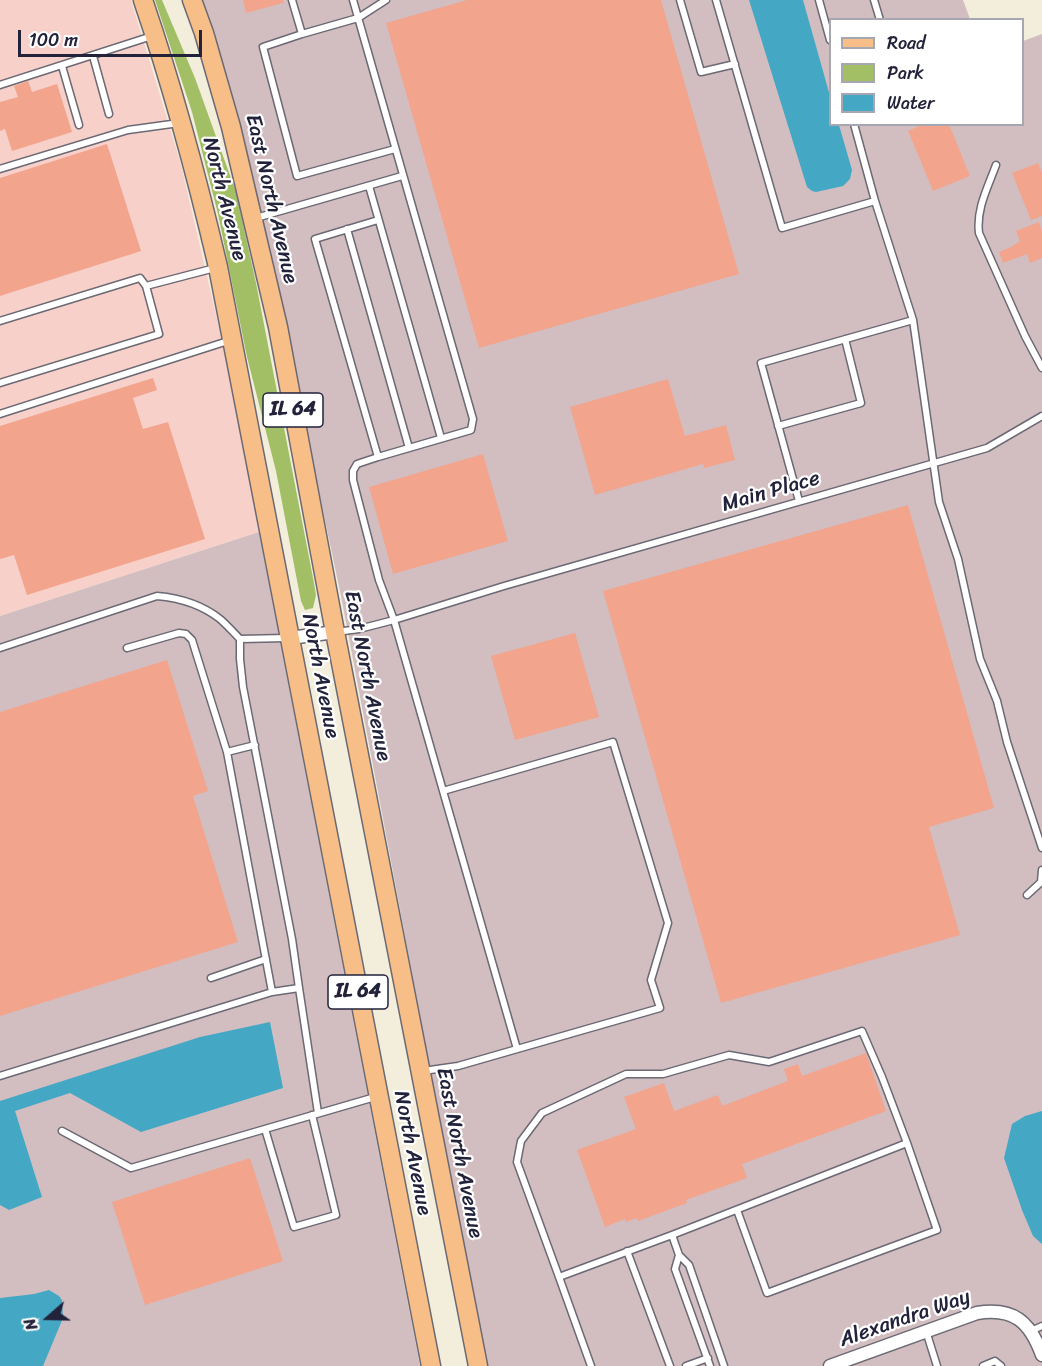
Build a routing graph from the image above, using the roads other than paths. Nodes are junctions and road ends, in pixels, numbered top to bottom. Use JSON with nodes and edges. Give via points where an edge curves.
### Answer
{"nodes":[{"id":1,"x":143,"y":0,"type":"edge"},
{"id":2,"x":192,"y":0,"type":"edge"},
{"id":3,"x":292,"y":0,"type":"edge"},
{"id":4,"x":353,"y":0,"type":"edge"},
{"id":5,"x":386,"y":0,"type":"edge"},
{"id":6,"x":680,"y":0,"type":"edge"},
{"id":7,"x":716,"y":0,"type":"edge"},
{"id":8,"x":819,"y":0,"type":"edge"},
{"id":9,"x":874,"y":0,"type":"edge"},
{"id":10,"x":358,"y":18,"type":"junction"},
{"id":11,"x":879,"y":18,"type":"edge"},
{"id":12,"x":829,"y":33,"type":"edge"},
{"id":13,"x":302,"y":34,"type":"junction"},
{"id":14,"x":155,"y":35,"type":"junction"},
{"id":15,"x":93,"y":56,"type":"junction"},
{"id":16,"x":735,"y":64,"type":"junction"},
{"id":17,"x":62,"y":66,"type":"junction"},
{"id":18,"x":1,"y":83,"type":"edge"},
{"id":19,"x":109,"y":114,"type":"dead end"},
{"id":20,"x":182,"y":123,"type":"junction"},
{"id":21,"x":78,"y":125,"type":"dead end"},
{"id":22,"x":855,"y":126,"type":"edge"},
{"id":23,"x":395,"y":149,"type":"junction"},
{"id":24,"x":996,"y":165,"type":"dead end"},
{"id":25,"x":0,"y":170,"type":"edge"},
{"id":26,"x":402,"y":176,"type":"junction"},
{"id":27,"x":369,"y":186,"type":"junction"},
{"id":28,"x":875,"y":201,"type":"junction"},
{"id":29,"x":253,"y":219,"type":"junction"},
{"id":30,"x":378,"y":220,"type":"junction"},
{"id":31,"x":347,"y":229,"type":"junction"},
{"id":32,"x":218,"y":267,"type":"junction"},
{"id":33,"x":146,"y":286,"type":"junction"},
{"id":34,"x":913,"y":320,"type":"junction"},
{"id":35,"x":0,"y":321,"type":"edge"},
{"id":36,"x":845,"y":339,"type":"junction"},
{"id":37,"x":232,"y":340,"type":"junction"},
{"id":38,"x":1042,"y":368,"type":"edge"},
{"id":39,"x":0,"y":383,"type":"edge"},
{"id":40,"x":0,"y":414,"type":"edge"},
{"id":41,"x":1042,"y":416,"type":"edge"},
{"id":42,"x":778,"y":426,"type":"junction"},
{"id":43,"x":441,"y":438,"type":"junction"},
{"id":44,"x":409,"y":448,"type":"junction"},
{"id":45,"x":378,"y":457,"type":"junction"},
{"id":46,"x":934,"y":463,"type":"junction"},
{"id":47,"x":799,"y":501,"type":"junction"},
{"id":48,"x":394,"y":620,"type":"junction"},
{"id":49,"x":335,"y":632,"type":"junction"},
{"id":50,"x":290,"y":638,"type":"junction"},
{"id":51,"x":240,"y":639,"type":"junction"},
{"id":52,"x":0,"y":648,"type":"edge"},
{"id":53,"x":128,"y":648,"type":"dead end"},
{"id":54,"x":255,"y":745,"type":"junction"},
{"id":55,"x":227,"y":752,"type":"junction"},
{"id":56,"x":443,"y":791,"type":"junction"},
{"id":57,"x":1042,"y":848,"type":"edge"},
{"id":58,"x":1042,"y":870,"type":"edge"},
{"id":59,"x":1027,"y":895,"type":"dead end"},
{"id":60,"x":266,"y":959,"type":"junction"},
{"id":61,"x":212,"y":978,"type":"dead end"},
{"id":62,"x":299,"y":988,"type":"junction"},
{"id":63,"x":272,"y":992,"type":"junction"},
{"id":64,"x":517,"y":1049,"type":"junction"},
{"id":65,"x":421,"y":1072,"type":"junction"},
{"id":66,"x":0,"y":1076,"type":"edge"},
{"id":67,"x":378,"y":1096,"type":"junction"},
{"id":68,"x":315,"y":1114,"type":"junction"},
{"id":69,"x":265,"y":1129,"type":"junction"},
{"id":70,"x":62,"y":1131,"type":"dead end"},
{"id":71,"x":908,"y":1143,"type":"junction"},
{"id":72,"x":737,"y":1210,"type":"junction"},
{"id":73,"x":672,"y":1235,"type":"junction"},
{"id":74,"x":627,"y":1251,"type":"junction"},
{"id":75,"x":679,"y":1255,"type":"junction"},
{"id":76,"x":559,"y":1277,"type":"junction"},
{"id":77,"x":1037,"y":1328,"type":"edge"},
{"id":78,"x":926,"y":1331,"type":"junction"},
{"id":79,"x":1042,"y":1355,"type":"edge"},
{"id":80,"x":708,"y":1358,"type":"junction"},
{"id":81,"x":431,"y":1366,"type":"edge"},
{"id":82,"x":478,"y":1366,"type":"edge"},
{"id":83,"x":591,"y":1366,"type":"edge"},
{"id":84,"x":670,"y":1366,"type":"edge"},
{"id":85,"x":686,"y":1366,"type":"edge"},
{"id":86,"x":710,"y":1366,"type":"edge"},
{"id":87,"x":724,"y":1366,"type":"edge"},
{"id":88,"x":830,"y":1366,"type":"edge"},
{"id":89,"x":938,"y":1366,"type":"edge"},
{"id":90,"x":982,"y":1366,"type":"edge"},
{"id":91,"x":1001,"y":1366,"type":"edge"}],
"edges":[{"from":1,"to":14,"type":"main road","name":"North Avenue","number":"IL 64"},
{"from":2,"to":29,"type":"main road","name":"East North Avenue","number":"IL 64","via":[[231,127]]},
{"from":3,"to":13,"type":"lane"},
{"from":4,"to":10,"type":"lane"},
{"from":5,"to":10,"type":"lane"},
{"from":6,"to":16,"type":"lane","via":[[701,72]]},
{"from":7,"to":16,"type":"lane"},
{"from":8,"to":12,"type":"lane"},
{"from":9,"to":11,"type":"lane"},
{"from":10,"to":13,"type":"lane"},
{"from":10,"to":23,"type":"lane"},
{"from":13,"to":23,"type":"lane","via":[[263,47],[297,176]]},
{"from":14,"to":15,"type":"lane"},
{"from":14,"to":20,"type":"main road","name":"North Avenue","number":"IL 64"},
{"from":15,"to":17,"type":"lane"},
{"from":15,"to":19,"type":"lane"},
{"from":16,"to":28,"type":"lane","via":[[782,228]]},
{"from":17,"to":18,"type":"lane"},
{"from":17,"to":21,"type":"lane"},
{"from":20,"to":25,"type":"lane","via":[[128,130]]},
{"from":20,"to":32,"type":"main road","name":"North Avenue","number":"IL 64"},
{"from":22,"to":28,"type":"lane"},
{"from":23,"to":26,"type":"lane"},
{"from":24,"to":38,"type":"lane","via":[[980,209],[979,233]]},
{"from":26,"to":27,"type":"lane"},
{"from":26,"to":43,"type":"lane","via":[[473,419],[471,429]]},
{"from":27,"to":29,"type":"lane"},
{"from":27,"to":30,"type":"lane"},
{"from":28,"to":34,"type":"lane"},
{"from":29,"to":49,"type":"main road","name":"East North Avenue","number":"IL 64","via":[[278,327]]},
{"from":30,"to":31,"type":"lane"},
{"from":30,"to":43,"type":"lane"},
{"from":31,"to":44,"type":"lane"},
{"from":31,"to":45,"type":"lane","via":[[315,239]]},
{"from":32,"to":33,"type":"lane"},
{"from":32,"to":37,"type":"main road","name":"North Avenue","number":"IL 64"},
{"from":33,"to":35,"type":"lane","via":[[140,278]]},
{"from":33,"to":39,"type":"lane","via":[[159,334]]},
{"from":34,"to":36,"type":"lane"},
{"from":34,"to":46,"type":"lane"},
{"from":36,"to":42,"type":"lane","via":[[861,403]]},
{"from":36,"to":42,"type":"lane","via":[[761,363]]},
{"from":37,"to":40,"type":"lane"},
{"from":37,"to":50,"type":"main road","name":"North Avenue","number":"IL 64"},
{"from":41,"to":46,"type":"lane","name":"Main Place","via":[[987,448]]},
{"from":42,"to":47,"type":"lane"},
{"from":43,"to":44,"type":"lane"},
{"from":44,"to":45,"type":"lane"},
{"from":45,"to":48,"type":"lane","via":[[357,464],[353,480],[379,580]]},
{"from":46,"to":47,"type":"lane","name":"Main Place"},
{"from":46,"to":57,"type":"lane","via":[[939,502],[958,559],[980,659],[997,701]]},
{"from":47,"to":48,"type":"lane","name":"Main Place"},
{"from":48,"to":49,"type":"lane","name":"Main Place"},
{"from":48,"to":56,"type":"lane"},
{"from":49,"to":50,"type":"street"},
{"from":49,"to":65,"type":"main road","name":"East North Avenue","number":"IL 64"},
{"from":50,"to":51,"type":"lane"},
{"from":50,"to":67,"type":"main road","name":"North Avenue","number":"IL 64"},
{"from":51,"to":52,"type":"lane","via":[[219,618],[197,604],[157,596]]},
{"from":51,"to":54,"type":"lane","via":[[243,687]]},
{"from":53,"to":55,"type":"lane","via":[[178,633],[192,640]]},
{"from":54,"to":55,"type":"lane"},
{"from":54,"to":62,"type":"lane"},
{"from":55,"to":60,"type":"lane"},
{"from":56,"to":64,"type":"lane"},
{"from":56,"to":64,"type":"lane","via":[[613,742],[668,923],[651,980],[660,1008]]},
{"from":58,"to":59,"type":"lane","via":[[1041,882]]},
{"from":60,"to":61,"type":"lane"},
{"from":60,"to":63,"type":"lane"},
{"from":62,"to":63,"type":"lane"},
{"from":62,"to":68,"type":"lane"},
{"from":63,"to":66,"type":"lane"},
{"from":64,"to":65,"type":"lane"},
{"from":65,"to":82,"type":"main road","name":"East North Avenue","number":"IL 64"},
{"from":67,"to":68,"type":"lane"},
{"from":67,"to":81,"type":"main road","name":"North Avenue","number":"IL 64"},
{"from":68,"to":69,"type":"lane"},
{"from":68,"to":69,"type":"lane","via":[[336,1215],[294,1227]]},
{"from":69,"to":70,"type":"lane","via":[[131,1168]]},
{"from":71,"to":72,"type":"lane"},
{"from":71,"to":72,"type":"lane","via":[[937,1230],[767,1293]]},
{"from":71,"to":76,"type":"lane","via":[[862,1031],[769,1062],[729,1055],[663,1074],[626,1074],[542,1113],[521,1141],[517,1162]]},
{"from":72,"to":73,"type":"lane"},
{"from":73,"to":74,"type":"lane"},
{"from":73,"to":75,"type":"lane"},
{"from":74,"to":76,"type":"lane"},
{"from":74,"to":84,"type":"lane"},
{"from":75,"to":80,"type":"lane","via":[[675,1269]]},
{"from":75,"to":87,"type":"lane","via":[[689,1265]]},
{"from":76,"to":83,"type":"lane"},
{"from":77,"to":78,"type":"street","name":"Alexandra Way","via":[[1013,1315],[990,1311]]},
{"from":77,"to":79,"type":"street","name":"Alexandra Way"},
{"from":78,"to":88,"type":"street","name":"Alexandra Way"},
{"from":78,"to":89,"type":"lane"},
{"from":80,"to":85,"type":"lane"},
{"from":80,"to":86,"type":"lane"},
{"from":90,"to":91,"type":"lane","via":[[996,1361]]}]}
